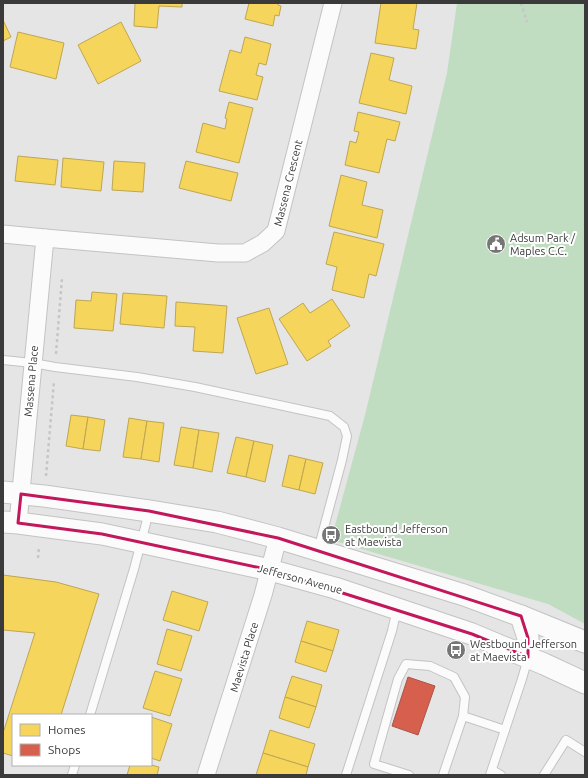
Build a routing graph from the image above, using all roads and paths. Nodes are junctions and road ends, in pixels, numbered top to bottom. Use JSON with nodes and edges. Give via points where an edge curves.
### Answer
{"nodes":[{"id":1,"x":333,"y":3,"type":"edge"},
{"id":2,"x":521,"y":3,"type":"edge"},
{"id":3,"x":527,"y":22,"type":"dead end"},
{"id":4,"x":3,"y":234,"type":"edge"},
{"id":5,"x":45,"y":238,"type":"junction"},
{"id":6,"x":3,"y":360,"type":"edge"},
{"id":7,"x":33,"y":363,"type":"junction"},
{"id":8,"x":12,"y":493,"type":"edge"},
{"id":9,"x":149,"y":511,"type":"junction"},
{"id":10,"x":10,"y":523,"type":"edge"},
{"id":11,"x":278,"y":538,"type":"junction"},
{"id":12,"x":142,"y":543,"type":"junction"},
{"id":13,"x":318,"y":550,"type":"junction"},
{"id":14,"x":270,"y":570,"type":"junction"},
{"id":15,"x":398,"y":608,"type":"junction"},
{"id":16,"x":521,"y":616,"type":"junction"},
{"id":17,"x":585,"y":642,"type":"edge"},
{"id":18,"x":528,"y":657,"type":"junction"},
{"id":19,"x":585,"y":683,"type":"edge"},
{"id":20,"x":90,"y":714,"type":"edge"},
{"id":21,"x":463,"y":716,"type":"junction"},
{"id":22,"x":505,"y":730,"type":"junction"},
{"id":23,"x":585,"y":752,"type":"edge"},
{"id":24,"x":491,"y":773,"type":"edge"},
{"id":25,"x":206,"y":775,"type":"edge"},
{"id":26,"x":346,"y":775,"type":"edge"},
{"id":27,"x":409,"y":775,"type":"edge"},
{"id":28,"x":443,"y":775,"type":"edge"},
{"id":29,"x":501,"y":775,"type":"edge"},
{"id":30,"x":544,"y":775,"type":"edge"}],
"edges":[{"from":1,"to":5,"type":"street","name":"Massena Crescent","via":[[276,231],[263,243],[245,253],[218,253]]},
{"from":2,"to":3,"type":"path"},
{"from":4,"to":5,"type":"street","name":"Massena Crescent"},
{"from":5,"to":7,"type":"street","name":"Massena Place"},
{"from":6,"to":7,"type":"lane"},
{"from":7,"to":8,"type":"street","name":"Massena Place"},
{"from":7,"to":13,"type":"lane","via":[[195,387],[330,416],[344,427],[347,436]]},
{"from":8,"to":9,"type":"street"},
{"from":8,"to":10,"type":"street","name":"Massena Place"},
{"from":9,"to":11,"type":"street","via":[[217,522]]},
{"from":9,"to":12,"type":"lane"},
{"from":10,"to":12,"type":"street","name":"Jefferson Avenue","via":[[102,534]]},
{"from":11,"to":13,"type":"street"},
{"from":11,"to":14,"type":"street","name":"Maevista Place"},
{"from":12,"to":14,"type":"street","name":"Jefferson Avenue"},
{"from":12,"to":20,"type":"lane"},
{"from":13,"to":16,"type":"street","via":[[464,595]]},
{"from":14,"to":15,"type":"street","name":"Jefferson Avenue"},
{"from":14,"to":25,"type":"street","name":"Maevista Place"},
{"from":15,"to":18,"type":"street","name":"Jefferson Avenue"},
{"from":15,"to":26,"type":"lane"},
{"from":16,"to":17,"type":"street"},
{"from":16,"to":18,"type":"street","via":[[528,638]]},
{"from":18,"to":19,"type":"street","name":"Jefferson Avenue"},
{"from":18,"to":22,"type":"lane"},
{"from":21,"to":22,"type":"lane"},
{"from":21,"to":27,"type":"lane","via":[[465,697],[454,677],[430,666],[406,664],[398,679],[374,764]]},
{"from":21,"to":28,"type":"lane"},
{"from":22,"to":24,"type":"lane"},
{"from":23,"to":30,"type":"lane","via":[[566,740]]},
{"from":24,"to":29,"type":"lane"}]}
